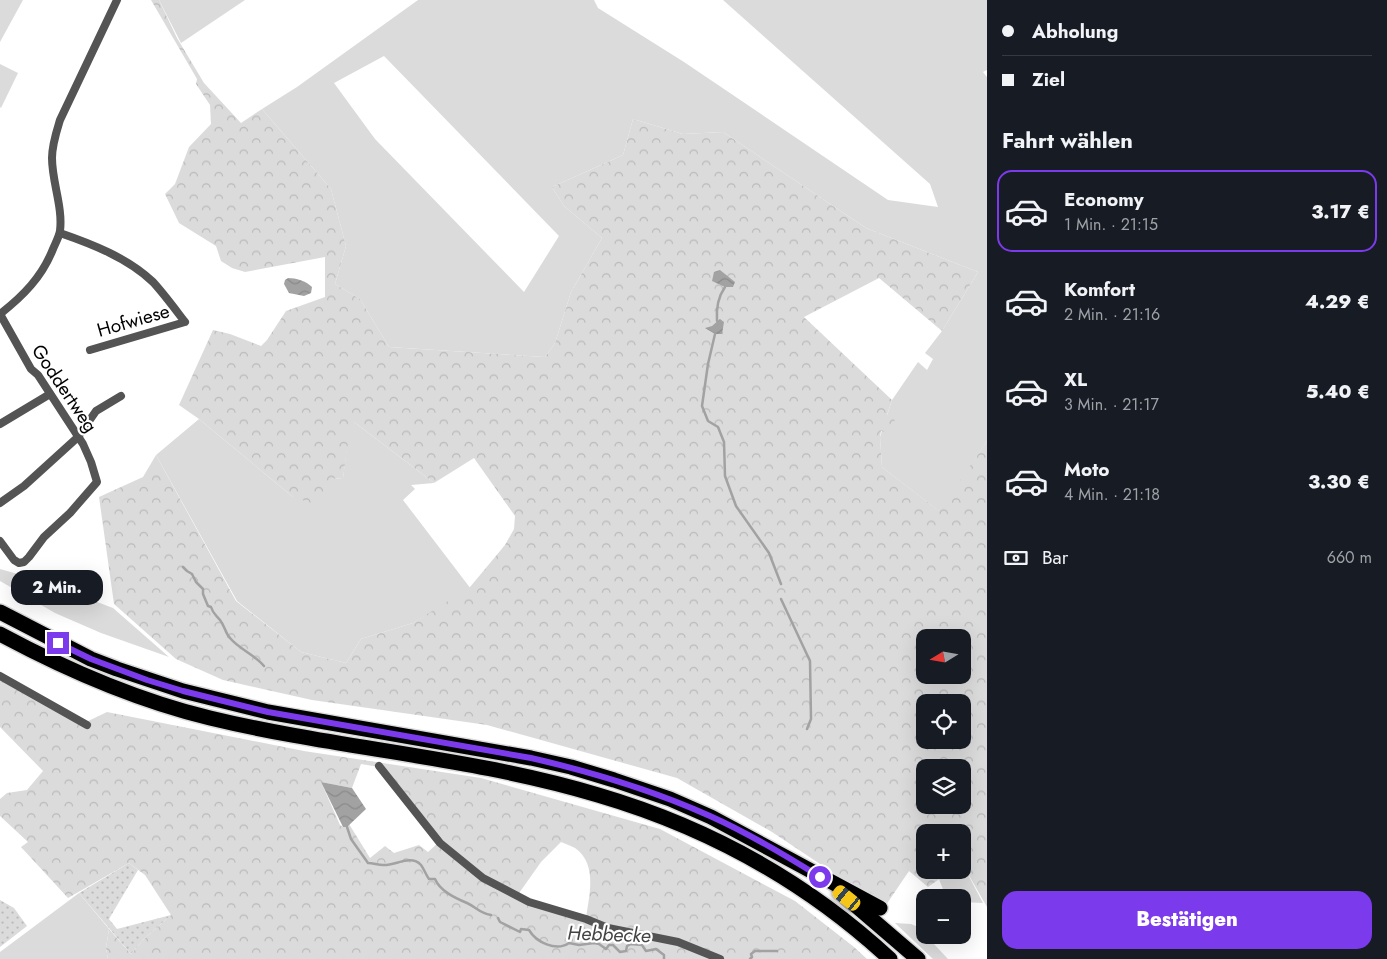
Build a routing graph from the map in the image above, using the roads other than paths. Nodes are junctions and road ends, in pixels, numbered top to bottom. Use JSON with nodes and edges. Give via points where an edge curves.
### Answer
{"nodes":[{"id":1,"x":117,"y":0,"type":"edge"},
{"id":2,"x":60,"y":233,"type":"junction"},
{"id":3,"x":0,"y":314,"type":"edge"},
{"id":4,"x":90,"y":350,"type":"dead end"},
{"id":5,"x":50,"y":394,"type":"junction"},
{"id":6,"x":121,"y":396,"type":"dead end"},
{"id":7,"x":0,"y":424,"type":"edge"},
{"id":8,"x":78,"y":437,"type":"junction"},
{"id":9,"x":0,"y":503,"type":"edge"},
{"id":10,"x":0,"y":541,"type":"edge"},
{"id":11,"x":0,"y":612,"type":"edge"},
{"id":12,"x":0,"y":634,"type":"edge"},
{"id":13,"x":0,"y":676,"type":"edge"},
{"id":14,"x":87,"y":725,"type":"dead end"},
{"id":15,"x":379,"y":766,"type":"dead end"},
{"id":16,"x":820,"y":877,"type":"junction"},
{"id":17,"x":880,"y":908,"type":"dead end"},
{"id":18,"x":720,"y":959,"type":"edge"},
{"id":19,"x":890,"y":959,"type":"edge"},
{"id":20,"x":918,"y":959,"type":"edge"}],
"edges":[{"from":1,"to":2,"type":"street","via":[[56,134],[52,158]]},
{"from":2,"to":3,"type":"street","via":[[48,261],[34,282],[21,298]]},
{"from":2,"to":4,"type":"street","name":"Hofwiese","via":[[86,242],[133,266],[152,282],[186,322]]},
{"from":3,"to":5,"type":"street","name":"Goddertweg","via":[[31,369]]},
{"from":5,"to":7,"type":"street"},
{"from":5,"to":8,"type":"street","name":"Goddertweg"},
{"from":6,"to":8,"type":"street","via":[[96,411]]},
{"from":8,"to":9,"type":"street","via":[[24,486]]},
{"from":8,"to":10,"type":"street","name":"Goddertweg","via":[[92,462],[97,482],[44,536],[24,562],[14,560]]},
{"from":11,"to":16,"type":"highway","via":[[91,659],[183,691],[268,712],[531,758],[614,780],[711,816]]},
{"from":12,"to":19,"type":"highway","via":[[71,670],[159,704],[218,720],[516,774],[598,795],[668,819],[720,842],[802,888]]},
{"from":13,"to":14,"type":"street"},
{"from":15,"to":18,"type":"street","via":[[440,843],[483,878],[529,902],[608,928],[678,942]]},
{"from":16,"to":17,"type":"highway"},
{"from":16,"to":20,"type":"highway"}]}
